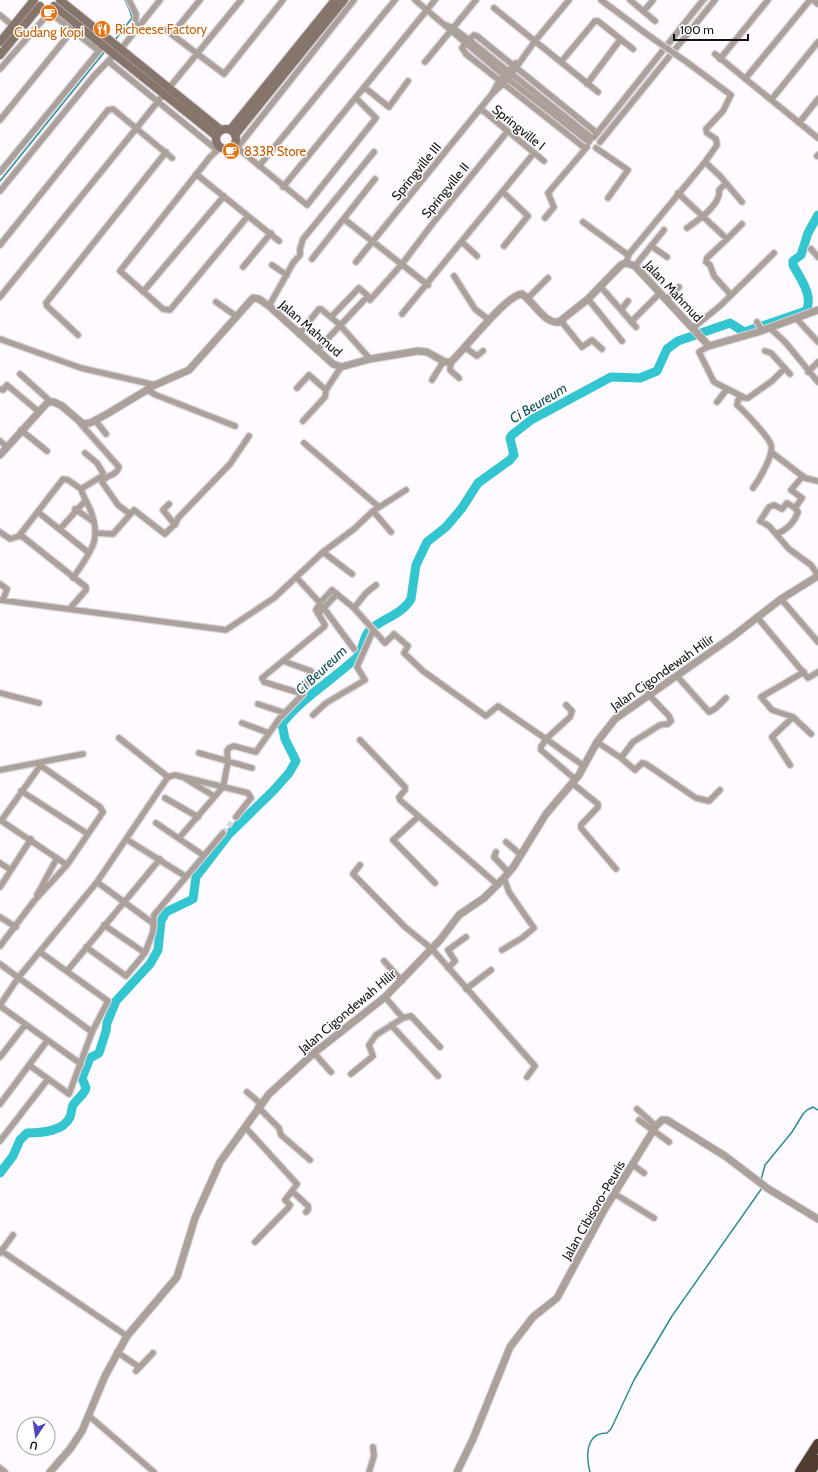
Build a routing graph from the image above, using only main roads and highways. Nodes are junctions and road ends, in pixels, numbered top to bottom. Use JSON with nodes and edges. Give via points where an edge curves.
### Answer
{"nodes":[{"id":1,"x":335,"y":0,"type":"edge"},
{"id":2,"x":344,"y":0,"type":"edge"},
{"id":3,"x":36,"y":2,"type":"edge"},
{"id":4,"x":58,"y":2,"type":"edge"},
{"id":5,"x":0,"y":42,"type":"edge"},
{"id":6,"x":110,"y":50,"type":"junction"},
{"id":7,"x":0,"y":55,"type":"edge"},
{"id":8,"x":226,"y":132,"type":"junction"},
{"id":9,"x":818,"y":1444,"type":"edge"},
{"id":10,"x":818,"y":1460,"type":"edge"},
{"id":11,"x":800,"y":1472,"type":"edge"},
{"id":12,"x":810,"y":1472,"type":"edge"}],
"edges":[{"from":1,"to":8,"type":"main road"},
{"from":2,"to":8,"type":"main road","via":[[328,26]]},
{"from":3,"to":4,"type":"main road","via":[[47,8]]},
{"from":3,"to":5,"type":"main road"},
{"from":3,"to":7,"type":"main road","via":[[24,26]]},
{"from":4,"to":6,"type":"main road"},
{"from":4,"to":6,"type":"main road","via":[[76,27]]},
{"from":6,"to":8,"type":"main road","via":[[164,94]]},
{"from":8,"to":8,"type":"main road","via":[[216,142],[219,148],[235,146]]},
{"from":9,"to":11,"type":"highway"},
{"from":10,"to":12,"type":"highway"}]}
